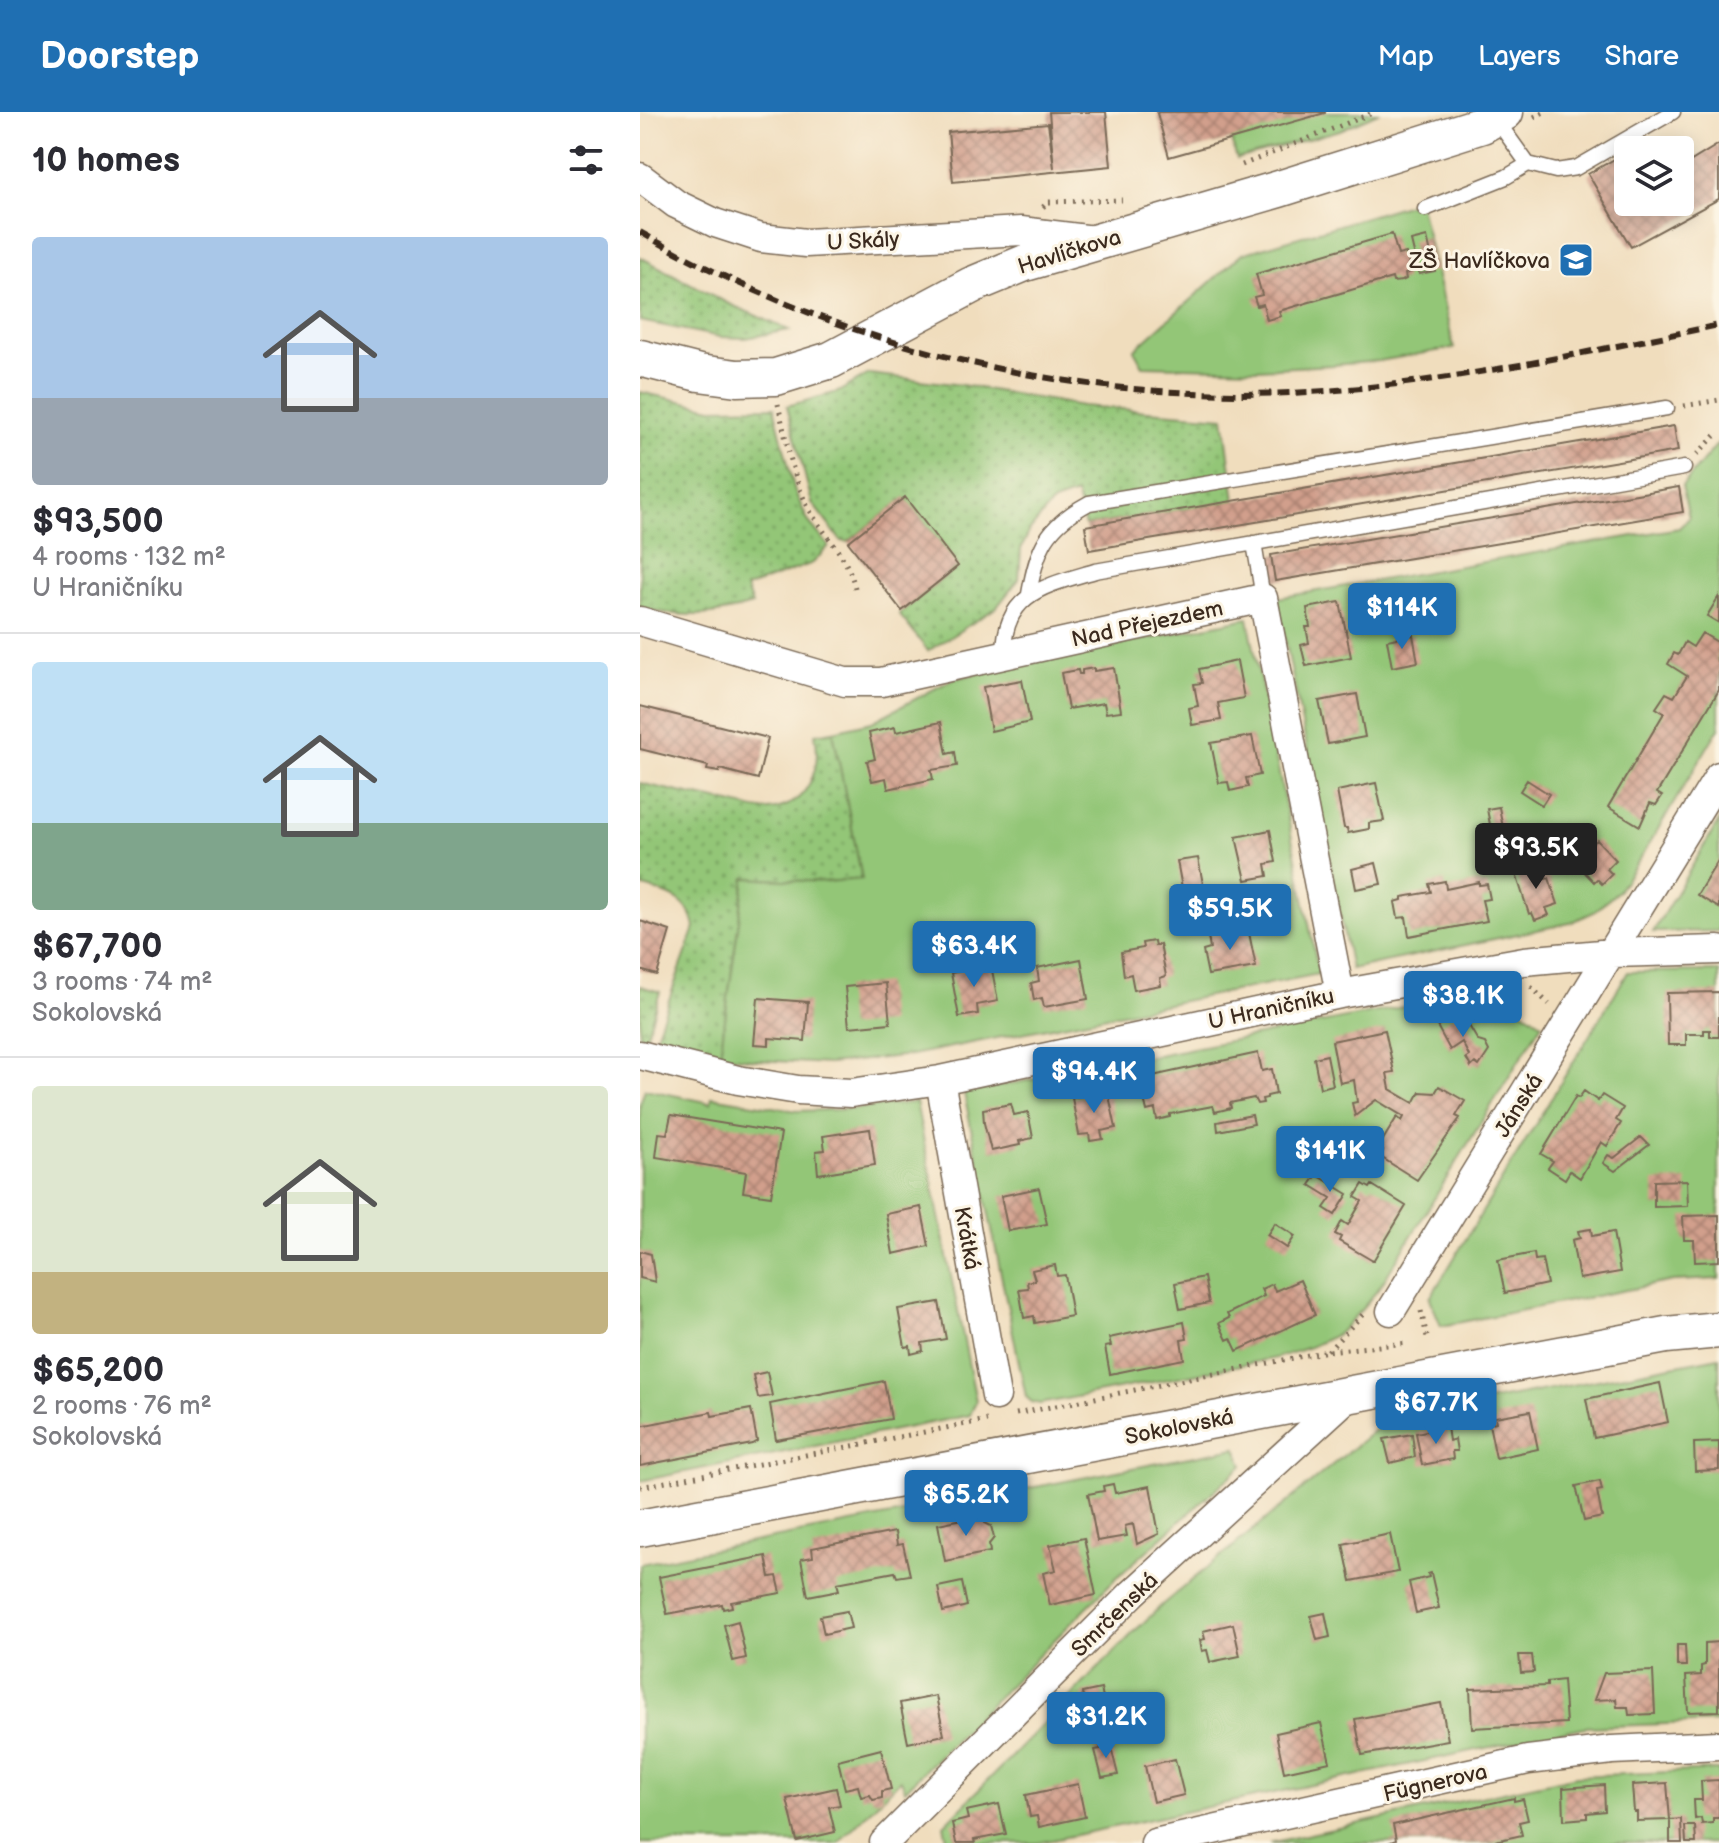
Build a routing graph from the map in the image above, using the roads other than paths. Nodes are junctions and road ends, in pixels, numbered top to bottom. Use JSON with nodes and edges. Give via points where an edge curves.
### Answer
{"nodes":[{"id":1,"x":1673,"y":112,"type":"edge"},
{"id":2,"x":1500,"y":115,"type":"edge"},
{"id":3,"x":1528,"y":164,"type":"junction"},
{"id":4,"x":640,"y":177,"type":"edge"},
{"id":5,"x":1425,"y":209,"type":"dead end"},
{"id":6,"x":1101,"y":241,"type":"junction"},
{"id":7,"x":640,"y":358,"type":"edge"},
{"id":8,"x":1667,"y":408,"type":"road end"},
{"id":9,"x":1684,"y":468,"type":"road end"},
{"id":10,"x":1254,"y":543,"type":"junction"},
{"id":11,"x":1029,"y":594,"type":"junction"},
{"id":12,"x":1263,"y":598,"type":"junction"},
{"id":13,"x":640,"y":621,"type":"edge"},
{"id":14,"x":1004,"y":653,"type":"junction"},
{"id":15,"x":1719,"y":776,"type":"edge"},
{"id":16,"x":1719,"y":950,"type":"edge"},
{"id":17,"x":1612,"y":953,"type":"junction"},
{"id":18,"x":1340,"y":994,"type":"junction"},
{"id":19,"x":640,"y":1055,"type":"edge"},
{"id":20,"x":940,"y":1080,"type":"junction"},
{"id":21,"x":1381,"y":1308,"type":"road end"},
{"id":22,"x":1719,"y":1330,"type":"edge"},
{"id":23,"x":1352,"y":1393,"type":"junction"},
{"id":24,"x":996,"y":1396,"type":"dead end"},
{"id":25,"x":640,"y":1528,"type":"edge"},
{"id":26,"x":1719,"y":1745,"type":"edge"},
{"id":27,"x":893,"y":1839,"type":"edge"},
{"id":28,"x":1155,"y":1843,"type":"edge"}],
"edges":[{"from":1,"to":3,"type":"lane","via":[[1576,168],[1556,171]]},
{"from":2,"to":3,"type":"lane"},
{"from":2,"to":6,"type":"street","name":"Havlíčkova","via":[[1308,180]]},
{"from":3,"to":5,"type":"lane"},
{"from":4,"to":6,"type":"street","name":"U Skály","via":[[676,204],[761,238],[806,243],[1021,231]]},
{"from":6,"to":7,"type":"street","name":"Havlíčkova","via":[[972,285],[831,360],[776,377],[699,373]]},
{"from":8,"to":11,"type":"lane","via":[[1089,503],[1063,517],[1044,541]]},
{"from":9,"to":10,"type":"lane"},
{"from":10,"to":11,"type":"lane","via":[[1095,571]]},
{"from":10,"to":12,"type":"lane"},
{"from":11,"to":14,"type":"lane","via":[[1012,612],[1004,631]]},
{"from":12,"to":14,"type":"street","name":"Nad Přejezdem"},
{"from":12,"to":18,"type":"street"},
{"from":13,"to":14,"type":"street","name":"Nad Přejezdem","via":[[845,682],[881,682]]},
{"from":15,"to":17,"type":"street","name":"Jánská"},
{"from":16,"to":17,"type":"street","name":"U Hraničníku"},
{"from":17,"to":18,"type":"street","name":"U Hraničníku","via":[[1524,961]]},
{"from":17,"to":21,"type":"street","name":"Jánská"},
{"from":18,"to":20,"type":"street","name":"U Hraničníku"},
{"from":19,"to":20,"type":"street","name":"U Hraničníku","via":[[798,1090],[851,1093]]},
{"from":20,"to":24,"type":"street","name":"Krátká"},
{"from":22,"to":23,"type":"street","name":"Sokolovská","via":[[1666,1335]]},
{"from":23,"to":25,"type":"street","name":"Sokolovská"},
{"from":23,"to":27,"type":"street","name":"Smrčenská","via":[[1133,1593]]},
{"from":26,"to":28,"type":"street","name":"Fügnerova","via":[[1528,1760]]}]}
